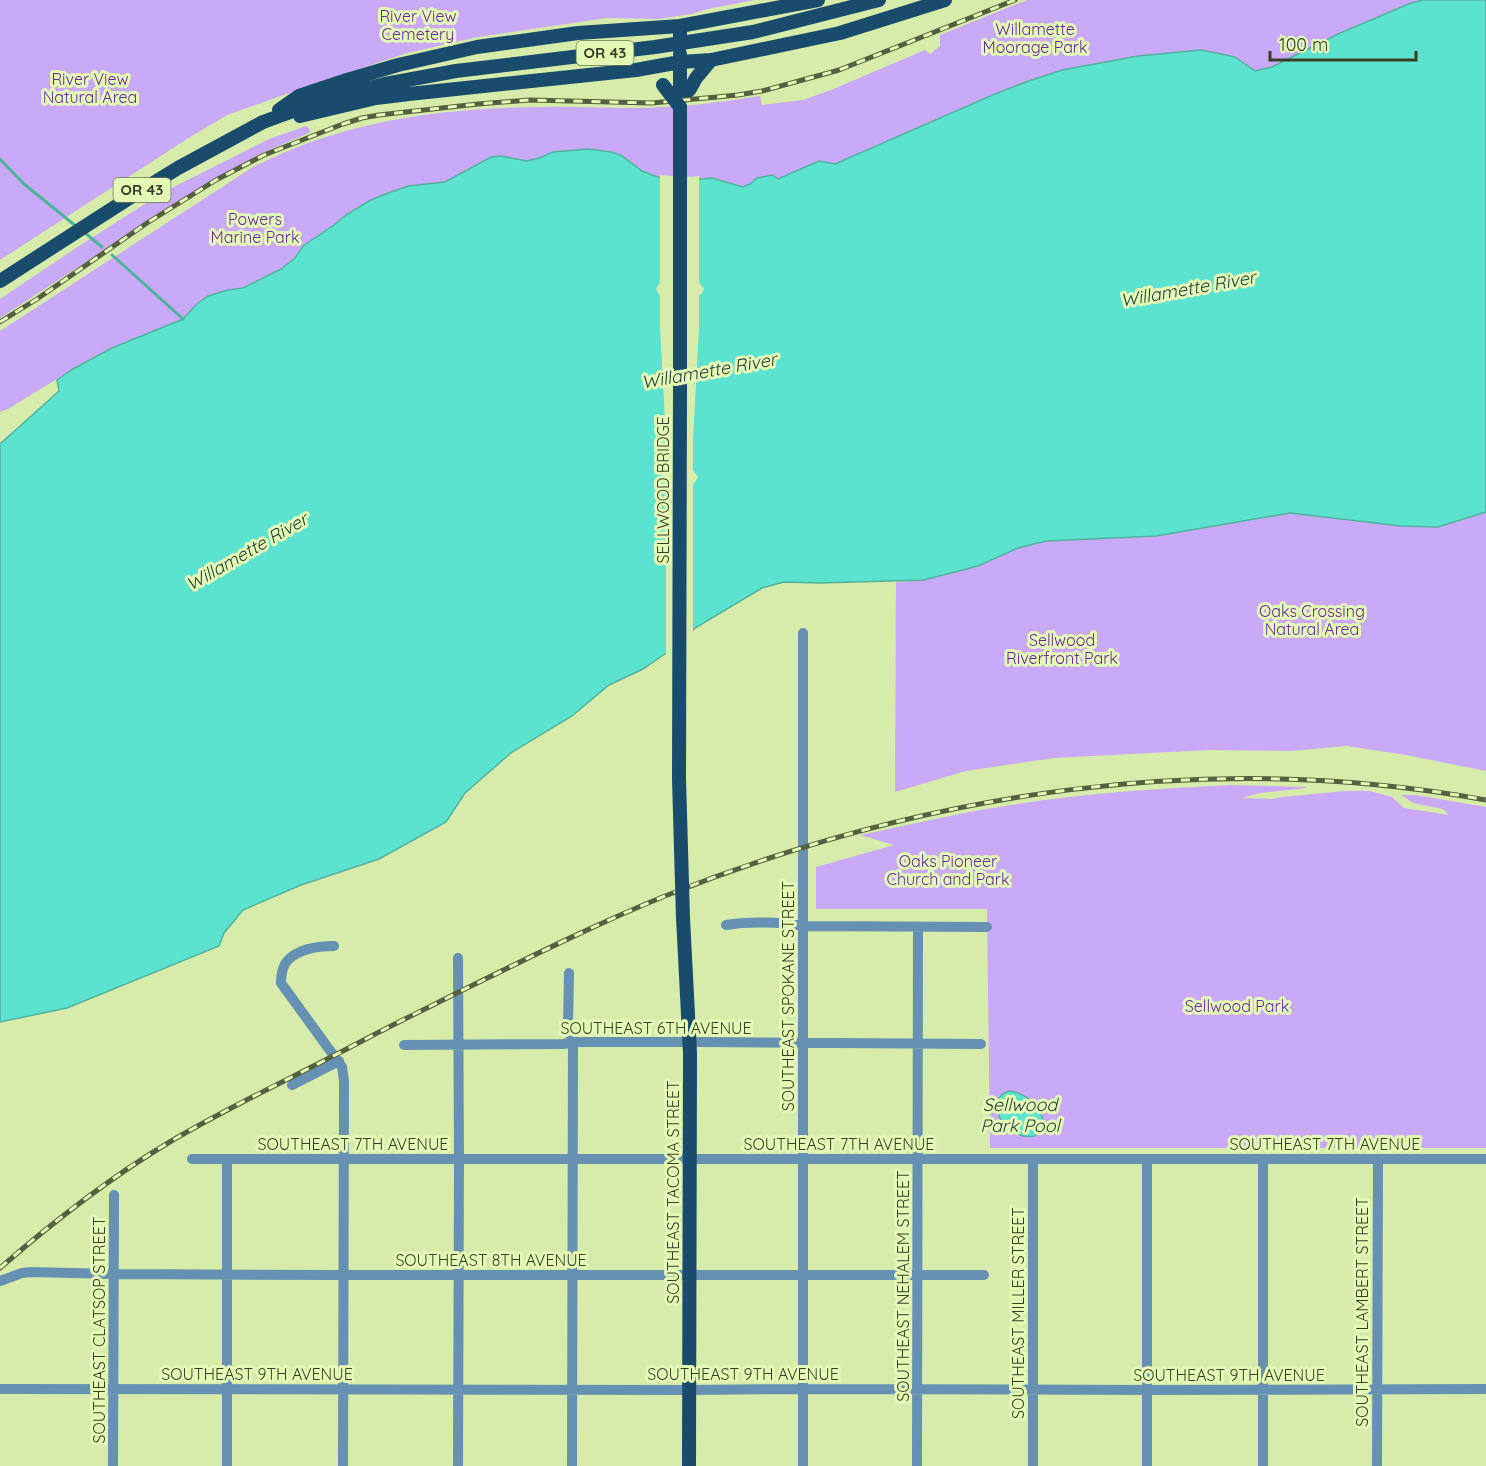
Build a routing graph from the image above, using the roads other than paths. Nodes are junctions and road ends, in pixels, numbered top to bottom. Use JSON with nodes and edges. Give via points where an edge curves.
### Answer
{"nodes":[{"id":1,"x":818,"y":0,"type":"edge"},
{"id":2,"x":879,"y":0,"type":"edge"},
{"id":3,"x":945,"y":0,"type":"edge"},
{"id":4,"x":680,"y":27,"type":"junction"},
{"id":5,"x":711,"y":60,"type":"junction"},
{"id":6,"x":680,"y":62,"type":"junction"},
{"id":7,"x":636,"y":70,"type":"junction"},
{"id":8,"x":680,"y":103,"type":"junction"},
{"id":9,"x":263,"y":122,"type":"junction"},
{"id":10,"x":0,"y":281,"type":"edge"},
{"id":11,"x":803,"y":633,"type":"dead end"},
{"id":12,"x":683,"y":918,"type":"joint"},
{"id":13,"x":726,"y":926,"type":"dead end"},
{"id":14,"x":803,"y":926,"type":"junction"},
{"id":15,"x":918,"y":927,"type":"junction"},
{"id":16,"x":987,"y":927,"type":"dead end"},
{"id":17,"x":334,"y":946,"type":"dead end"},
{"id":18,"x":458,"y":958,"type":"dead end"},
{"id":19,"x":569,"y":973,"type":"dead end"},
{"id":20,"x":573,"y":1042,"type":"junction"},
{"id":21,"x":689,"y":1042,"type":"junction"},
{"id":22,"x":803,"y":1043,"type":"junction"},
{"id":23,"x":458,"y":1044,"type":"junction"},
{"id":24,"x":918,"y":1044,"type":"junction"},
{"id":25,"x":981,"y":1044,"type":"dead end"},
{"id":26,"x":404,"y":1045,"type":"dead end"},
{"id":27,"x":339,"y":1061,"type":"junction"},
{"id":28,"x":292,"y":1085,"type":"dead end"},
{"id":29,"x":192,"y":1159,"type":"dead end"},
{"id":30,"x":459,"y":1159,"type":"junction"},
{"id":31,"x":918,"y":1159,"type":"junction"},
{"id":32,"x":1033,"y":1159,"type":"junction"},
{"id":33,"x":1147,"y":1159,"type":"junction"},
{"id":34,"x":1263,"y":1159,"type":"junction"},
{"id":35,"x":1378,"y":1159,"type":"junction"},
{"id":36,"x":1486,"y":1159,"type":"edge"},
{"id":37,"x":227,"y":1160,"type":"junction"},
{"id":38,"x":343,"y":1160,"type":"junction"},
{"id":39,"x":573,"y":1160,"type":"junction"},
{"id":40,"x":689,"y":1160,"type":"junction"},
{"id":41,"x":803,"y":1160,"type":"junction"},
{"id":42,"x":114,"y":1195,"type":"dead end"},
{"id":43,"x":113,"y":1274,"type":"junction"},
{"id":44,"x":228,"y":1274,"type":"junction"},
{"id":45,"x":803,"y":1274,"type":"junction"},
{"id":46,"x":342,"y":1275,"type":"junction"},
{"id":47,"x":458,"y":1275,"type":"junction"},
{"id":48,"x":572,"y":1275,"type":"junction"},
{"id":49,"x":689,"y":1275,"type":"junction"},
{"id":50,"x":917,"y":1275,"type":"junction"},
{"id":51,"x":984,"y":1275,"type":"dead end"},
{"id":52,"x":0,"y":1281,"type":"edge"},
{"id":53,"x":0,"y":1389,"type":"edge"},
{"id":54,"x":113,"y":1389,"type":"junction"},
{"id":55,"x":228,"y":1389,"type":"junction"},
{"id":56,"x":458,"y":1389,"type":"junction"},
{"id":57,"x":573,"y":1389,"type":"junction"},
{"id":58,"x":803,"y":1389,"type":"junction"},
{"id":59,"x":917,"y":1389,"type":"junction"},
{"id":60,"x":1486,"y":1389,"type":"edge"},
{"id":61,"x":343,"y":1390,"type":"junction"},
{"id":62,"x":689,"y":1390,"type":"junction"},
{"id":63,"x":1033,"y":1390,"type":"junction"},
{"id":64,"x":1148,"y":1390,"type":"junction"},
{"id":65,"x":1262,"y":1390,"type":"junction"},
{"id":66,"x":1377,"y":1390,"type":"junction"},
{"id":67,"x":113,"y":1466,"type":"edge"},
{"id":68,"x":227,"y":1466,"type":"edge"},
{"id":69,"x":343,"y":1466,"type":"edge"},
{"id":70,"x":458,"y":1466,"type":"edge"},
{"id":71,"x":572,"y":1466,"type":"edge"},
{"id":72,"x":689,"y":1466,"type":"edge"},
{"id":73,"x":803,"y":1466,"type":"edge"},
{"id":74,"x":917,"y":1466,"type":"edge"},
{"id":75,"x":1033,"y":1466,"type":"edge"},
{"id":76,"x":1148,"y":1466,"type":"edge"},
{"id":77,"x":1263,"y":1466,"type":"edge"},
{"id":78,"x":1377,"y":1466,"type":"edge"}],
"edges":[{"from":1,"to":4,"type":"main road"},
{"from":2,"to":9,"type":"main road","number":"OR 43","via":[[753,32],[456,71],[386,84],[326,99]]},
{"from":3,"to":5,"type":"main road","via":[[840,33]]},
{"from":4,"to":6,"type":"main road","name":"SELLWOOD BRIDGE","bridge":true},
{"from":4,"to":9,"type":"main road","via":[[578,33],[477,46],[398,65],[299,96]]},
{"from":5,"to":6,"type":"main road"},
{"from":5,"to":8,"type":"main road"},
{"from":6,"to":7,"type":"main road"},
{"from":6,"to":8,"type":"main road","name":"SELLWOOD BRIDGE"},
{"from":7,"to":8,"type":"main road","bridge":true,"via":[[656,77]]},
{"from":7,"to":9,"type":"main road","via":[[376,99]]},
{"from":8,"to":12,"type":"main road","name":"SELLWOOD BRIDGE","bridge":true,"via":[[679,779]]},
{"from":9,"to":10,"type":"main road","number":"OR 43","via":[[178,168]]},
{"from":11,"to":14,"type":"street","name":"SOUTHEAST SPOKANE STREET"},
{"from":12,"to":21,"type":"main road","name":"SOUTHEAST TACOMA STREET"},
{"from":13,"to":14,"type":"street"},
{"from":14,"to":15,"type":"street"},
{"from":14,"to":22,"type":"street","name":"SOUTHEAST SPOKANE STREET"},
{"from":15,"to":16,"type":"street"},
{"from":15,"to":24,"type":"street","name":"SOUTHEAST NEHALEM STREET"},
{"from":17,"to":27,"type":"street","via":[[304,951],[287,961],[281,983]]},
{"from":18,"to":23,"type":"street"},
{"from":19,"to":20,"type":"street","via":[[568,1029]]},
{"from":20,"to":21,"type":"street","name":"SOUTHEAST 6TH AVENUE"},
{"from":20,"to":23,"type":"street","name":"SOUTHEAST 6TH AVENUE"},
{"from":20,"to":39,"type":"street"},
{"from":21,"to":22,"type":"street","name":"SOUTHEAST 6TH AVENUE"},
{"from":21,"to":40,"type":"main road","name":"SOUTHEAST TACOMA STREET"},
{"from":22,"to":24,"type":"street","name":"SOUTHEAST 6TH AVENUE"},
{"from":22,"to":41,"type":"street","name":"SOUTHEAST SPOKANE STREET"},
{"from":23,"to":26,"type":"street","name":"SOUTHEAST 6TH AVENUE"},
{"from":23,"to":30,"type":"street"},
{"from":24,"to":25,"type":"street","name":"SOUTHEAST 6TH AVENUE"},
{"from":24,"to":31,"type":"street","name":"SOUTHEAST NEHALEM STREET"},
{"from":27,"to":28,"type":"street"},
{"from":27,"to":38,"type":"street","via":[[344,1081]]},
{"from":29,"to":37,"type":"street","name":"SOUTHEAST 7TH AVENUE"},
{"from":30,"to":38,"type":"street","name":"SOUTHEAST 7TH AVENUE"},
{"from":30,"to":39,"type":"street","name":"SOUTHEAST 7TH AVENUE"},
{"from":30,"to":47,"type":"street"},
{"from":31,"to":32,"type":"street","name":"SOUTHEAST 7TH AVENUE"},
{"from":31,"to":41,"type":"street","name":"SOUTHEAST 7TH AVENUE"},
{"from":31,"to":50,"type":"street","name":"SOUTHEAST NEHALEM STREET"},
{"from":32,"to":33,"type":"street","name":"SOUTHEAST 7TH AVENUE"},
{"from":32,"to":63,"type":"street","name":"SOUTHEAST MILLER STREET"},
{"from":33,"to":34,"type":"street","name":"SOUTHEAST 7TH AVENUE"},
{"from":33,"to":64,"type":"street"},
{"from":34,"to":35,"type":"street","name":"SOUTHEAST 7TH AVENUE"},
{"from":34,"to":65,"type":"street"},
{"from":35,"to":36,"type":"street","name":"SOUTHEAST 7TH AVENUE"},
{"from":35,"to":66,"type":"street","name":"SOUTHEAST LAMBERT STREET"},
{"from":37,"to":38,"type":"street","name":"SOUTHEAST 7TH AVENUE"},
{"from":37,"to":44,"type":"street"},
{"from":38,"to":46,"type":"street"},
{"from":39,"to":40,"type":"street","name":"SOUTHEAST 7TH AVENUE"},
{"from":39,"to":48,"type":"street"},
{"from":40,"to":41,"type":"street","name":"SOUTHEAST 7TH AVENUE"},
{"from":40,"to":49,"type":"main road","name":"SOUTHEAST TACOMA STREET"},
{"from":41,"to":45,"type":"street","name":"SOUTHEAST SPOKANE STREET"},
{"from":42,"to":43,"type":"street","name":"SOUTHEAST CLATSOP STREET"},
{"from":43,"to":44,"type":"street","name":"SOUTHEAST 8TH AVENUE"},
{"from":43,"to":52,"type":"street","name":"SOUTHEAST 8TH AVENUE","via":[[31,1272]]},
{"from":43,"to":54,"type":"street","name":"SOUTHEAST CLATSOP STREET"},
{"from":44,"to":46,"type":"street","name":"SOUTHEAST 8TH AVENUE"},
{"from":44,"to":55,"type":"street"},
{"from":45,"to":49,"type":"street","name":"SOUTHEAST 8TH AVENUE"},
{"from":45,"to":50,"type":"street","name":"SOUTHEAST 8TH AVENUE"},
{"from":45,"to":58,"type":"street","name":"SOUTHEAST SPOKANE STREET"},
{"from":46,"to":47,"type":"street","name":"SOUTHEAST 8TH AVENUE"},
{"from":46,"to":61,"type":"street"},
{"from":47,"to":48,"type":"street","name":"SOUTHEAST 8TH AVENUE"},
{"from":47,"to":56,"type":"street"},
{"from":48,"to":49,"type":"street","name":"SOUTHEAST 8TH AVENUE"},
{"from":48,"to":57,"type":"street"},
{"from":49,"to":62,"type":"main road","name":"SOUTHEAST TACOMA STREET"},
{"from":50,"to":51,"type":"street","name":"SOUTHEAST 8TH AVENUE"},
{"from":50,"to":59,"type":"street","name":"SOUTHEAST NEHALEM STREET"},
{"from":53,"to":54,"type":"street","name":"SOUTHEAST 9TH AVENUE"},
{"from":54,"to":55,"type":"street","name":"SOUTHEAST 9TH AVENUE"},
{"from":54,"to":67,"type":"street","name":"SOUTHEAST CLATSOP STREET"},
{"from":55,"to":61,"type":"street","name":"SOUTHEAST 9TH AVENUE"},
{"from":55,"to":68,"type":"street"},
{"from":56,"to":57,"type":"street","name":"SOUTHEAST 9TH AVENUE"},
{"from":56,"to":61,"type":"street","name":"SOUTHEAST 9TH AVENUE"},
{"from":56,"to":70,"type":"street"},
{"from":57,"to":62,"type":"street","name":"SOUTHEAST 9TH AVENUE"},
{"from":57,"to":71,"type":"street"},
{"from":58,"to":59,"type":"street","name":"SOUTHEAST 9TH AVENUE"},
{"from":58,"to":62,"type":"street","name":"SOUTHEAST 9TH AVENUE"},
{"from":58,"to":73,"type":"street","name":"SOUTHEAST SPOKANE STREET"},
{"from":59,"to":63,"type":"street","name":"SOUTHEAST 9TH AVENUE"},
{"from":59,"to":74,"type":"street","name":"SOUTHEAST NEHALEM STREET"},
{"from":60,"to":66,"type":"street","name":"SOUTHEAST 9TH AVENUE"},
{"from":61,"to":69,"type":"street"},
{"from":62,"to":72,"type":"main road","name":"SOUTHEAST TACOMA STREET"},
{"from":63,"to":64,"type":"street","name":"SOUTHEAST 9TH AVENUE"},
{"from":63,"to":75,"type":"street","name":"SOUTHEAST MILLER STREET"},
{"from":64,"to":65,"type":"street","name":"SOUTHEAST 9TH AVENUE"},
{"from":64,"to":76,"type":"street"},
{"from":65,"to":66,"type":"street","name":"SOUTHEAST 9TH AVENUE"},
{"from":65,"to":77,"type":"street"},
{"from":66,"to":78,"type":"street","name":"SOUTHEAST LAMBERT STREET"}]}
